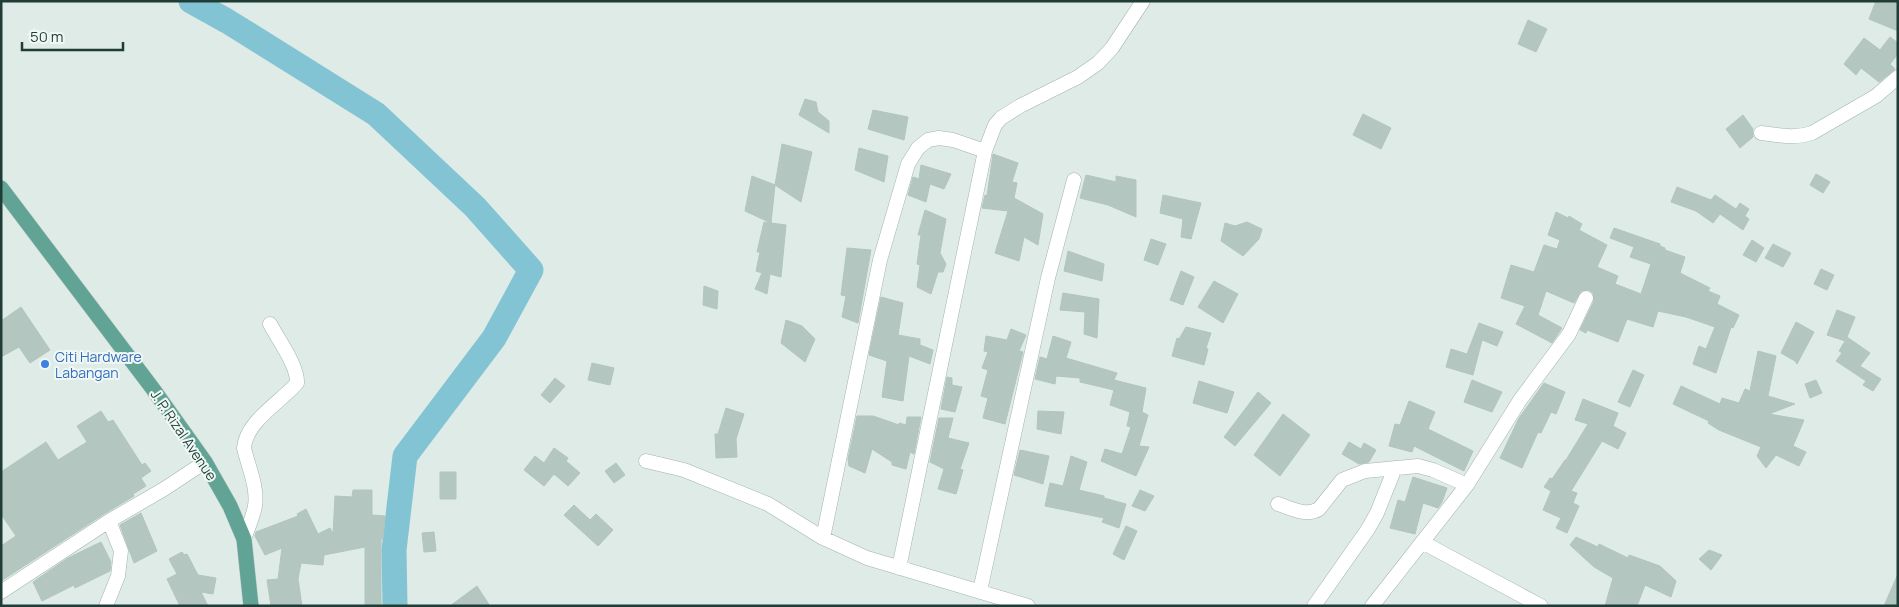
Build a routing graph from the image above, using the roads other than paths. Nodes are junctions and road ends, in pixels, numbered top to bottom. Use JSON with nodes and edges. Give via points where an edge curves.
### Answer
{"nodes":[{"id":1,"x":1143,"y":1,"type":"edge"},
{"id":2,"x":1898,"y":77,"type":"edge"},
{"id":3,"x":1761,"y":133,"type":"dead end"},
{"id":4,"x":984,"y":151,"type":"junction"},
{"id":5,"x":1074,"y":180,"type":"dead end"},
{"id":6,"x":1,"y":188,"type":"edge"},
{"id":7,"x":1586,"y":298,"type":"dead end"},
{"id":8,"x":270,"y":324,"type":"dead end"},
{"id":9,"x":646,"y":461,"type":"dead end"},
{"id":10,"x":205,"y":462,"type":"junction"},
{"id":11,"x":1395,"y":468,"type":"junction"},
{"id":12,"x":1467,"y":485,"type":"junction"},
{"id":13,"x":1278,"y":504,"type":"dead end"},
{"id":14,"x":109,"y":521,"type":"junction"},
{"id":15,"x":823,"y":538,"type":"junction"},
{"id":16,"x":244,"y":539,"type":"junction"},
{"id":17,"x":1422,"y":542,"type":"junction"},
{"id":18,"x":899,"y":568,"type":"junction"},
{"id":19,"x":980,"y":591,"type":"junction"},
{"id":20,"x":1,"y":592,"type":"edge"},
{"id":21,"x":106,"y":606,"type":"edge"},
{"id":22,"x":251,"y":606,"type":"edge"},
{"id":23,"x":1028,"y":606,"type":"edge"},
{"id":24,"x":1314,"y":606,"type":"edge"},
{"id":25,"x":1372,"y":606,"type":"edge"},
{"id":26,"x":1541,"y":606,"type":"edge"}],
"edges":[{"from":1,"to":4,"type":"street","via":[[1112,48],[1098,63],[1001,118]]},
{"from":2,"to":3,"type":"street","via":[[1876,96],[1812,133],[1789,137]]},
{"from":4,"to":15,"type":"street","via":[[939,138],[923,144],[908,164],[880,260]]},
{"from":4,"to":18,"type":"street"},
{"from":5,"to":19,"type":"street","via":[[1048,278]]},
{"from":6,"to":10,"type":"main road","name":"J. P. Rizal Avenue"},
{"from":7,"to":12,"type":"street","via":[[1569,334],[1520,400]]},
{"from":8,"to":16,"type":"street","via":[[292,362],[297,383],[254,425],[245,441],[256,504]]},
{"from":9,"to":15,"type":"street","via":[[684,470],[768,504]]},
{"from":10,"to":14,"type":"street"},
{"from":10,"to":16,"type":"main road","name":"J. P. Rizal Avenue"},
{"from":11,"to":12,"type":"street","via":[[1424,467]]},
{"from":11,"to":13,"type":"street","via":[[1364,471],[1342,480],[1315,512]]},
{"from":11,"to":24,"type":"street","via":[[1368,530]]},
{"from":12,"to":17,"type":"street"},
{"from":14,"to":20,"type":"street"},
{"from":14,"to":21,"type":"street","via":[[121,551],[118,576]]},
{"from":15,"to":18,"type":"street"},
{"from":16,"to":22,"type":"main road","name":"J. P. Rizal Avenue"},
{"from":17,"to":25,"type":"street"},
{"from":17,"to":26,"type":"street"},
{"from":18,"to":19,"type":"street"},
{"from":19,"to":23,"type":"street"}]}
